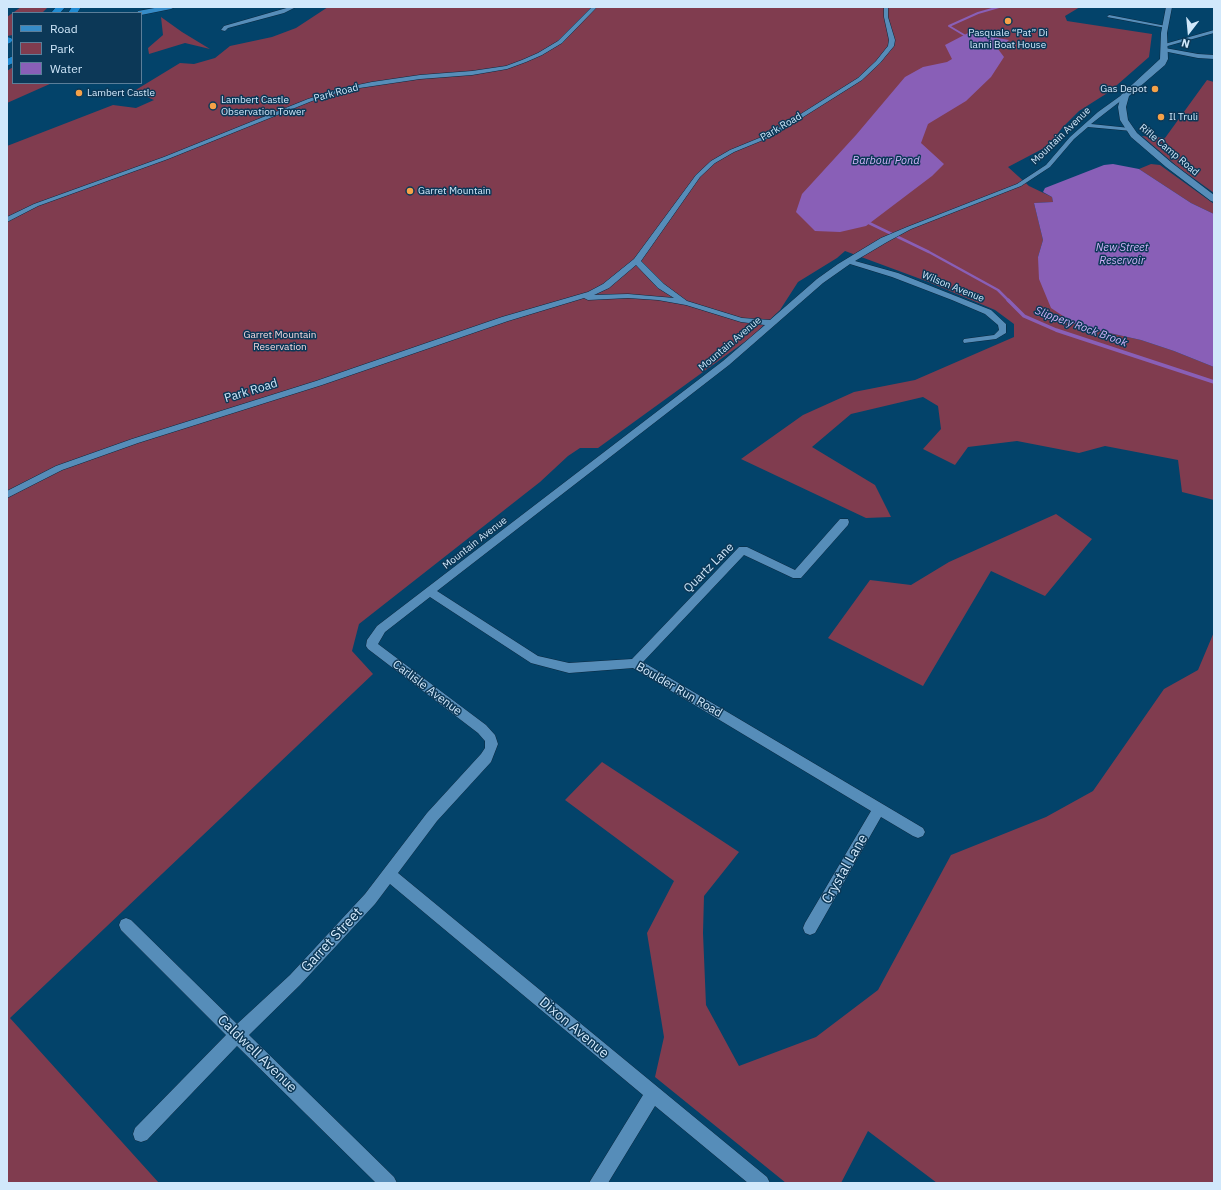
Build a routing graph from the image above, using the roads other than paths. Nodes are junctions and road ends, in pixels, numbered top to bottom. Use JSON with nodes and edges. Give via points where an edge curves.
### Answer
{"nodes":[{"id":1,"x":171,"y":7,"type":"edge"},
{"id":2,"x":294,"y":7,"type":"edge"},
{"id":3,"x":595,"y":7,"type":"edge"},
{"id":4,"x":886,"y":7,"type":"edge"},
{"id":5,"x":1169,"y":7,"type":"edge"},
{"id":6,"x":142,"y":13,"type":"edge"},
{"id":7,"x":1109,"y":16,"type":"dead end"},
{"id":8,"x":1166,"y":27,"type":"junction"},
{"id":9,"x":222,"y":30,"type":"dead end"},
{"id":10,"x":1214,"y":31,"type":"edge"},
{"id":11,"x":10,"y":42,"type":"edge"},
{"id":12,"x":1165,"y":47,"type":"junction"},
{"id":13,"x":7,"y":50,"type":"edge"},
{"id":14,"x":1214,"y":57,"type":"edge"},
{"id":15,"x":1125,"y":95,"type":"junction"},
{"id":16,"x":1087,"y":125,"type":"junction"},
{"id":17,"x":1130,"y":130,"type":"junction"},
{"id":18,"x":1214,"y":199,"type":"edge"},
{"id":19,"x":7,"y":220,"type":"edge"},
{"id":20,"x":637,"y":261,"type":"junction"},
{"id":21,"x":849,"y":261,"type":"junction"},
{"id":22,"x":575,"y":298,"type":"junction"},
{"id":23,"x":687,"y":303,"type":"junction"},
{"id":24,"x":772,"y":323,"type":"junction"},
{"id":25,"x":967,"y":341,"type":"dead end"},
{"id":26,"x":7,"y":495,"type":"edge"},
{"id":27,"x":844,"y":522,"type":"dead end"},
{"id":28,"x":430,"y":592,"type":"junction"},
{"id":29,"x":372,"y":646,"type":"joint"},
{"id":30,"x":635,"y":663,"type":"junction"},
{"id":31,"x":482,"y":729,"type":"joint"},
{"id":32,"x":879,"y":810,"type":"junction"},
{"id":33,"x":918,"y":832,"type":"dead end"},
{"id":34,"x":388,"y":874,"type":"junction"},
{"id":35,"x":126,"y":925,"type":"dead end"},
{"id":36,"x":810,"y":928,"type":"dead end"},
{"id":37,"x":237,"y":1034,"type":"junction"},
{"id":38,"x":653,"y":1094,"type":"junction"},
{"id":39,"x":141,"y":1134,"type":"dead end"},
{"id":40,"x":388,"y":1183,"type":"edge"},
{"id":41,"x":598,"y":1183,"type":"edge"},
{"id":42,"x":761,"y":1183,"type":"edge"}],
"edges":[{"from":1,"to":6,"type":"main road"},
{"from":2,"to":9,"type":"street"},
{"from":3,"to":19,"type":"street","name":"Park Road","via":[[560,42],[524,61],[507,67],[472,73],[420,77],[345,89],[310,100],[166,158],[36,205]]},
{"from":4,"to":20,"type":"street","name":"Park Road","via":[[892,40],[891,46],[878,62],[860,79],[771,135],[713,162],[698,176]]},
{"from":5,"to":8,"type":"street"},
{"from":7,"to":8,"type":"street"},
{"from":8,"to":12,"type":"street"},
{"from":10,"to":12,"type":"street"},
{"from":11,"to":13,"type":"highway"},
{"from":12,"to":14,"type":"street","via":[[1198,56]]},
{"from":12,"to":15,"type":"street","via":[[1162,63]]},
{"from":15,"to":16,"type":"street","name":"Mountain Avenue"},
{"from":15,"to":17,"type":"street","name":"Rifle Camp Road","via":[[1122,113]]},
{"from":16,"to":17,"type":"street"},
{"from":16,"to":21,"type":"street","name":"Mountain Avenue","via":[[1048,166],[1019,185],[908,228]]},
{"from":17,"to":18,"type":"street","name":"Rifle Camp Road","via":[[1169,165]]},
{"from":20,"to":22,"type":"street","name":"Park Road","via":[[606,286],[591,294]]},
{"from":20,"to":23,"type":"street","name":"Park Road","via":[[661,286]]},
{"from":21,"to":24,"type":"street","name":"Mountain Avenue","via":[[820,281]]},
{"from":21,"to":25,"type":"street","name":"Wilson Avenue","via":[[901,277],[968,303],[988,312],[1004,328],[996,337]]},
{"from":22,"to":23,"type":"street","name":"Park Road","via":[[628,296]]},
{"from":22,"to":26,"type":"street","name":"Park Road","via":[[505,318],[319,383],[134,441],[59,468]]},
{"from":23,"to":24,"type":"street","name":"Park Road","via":[[740,320]]},
{"from":24,"to":28,"type":"street","name":"Mountain Avenue","via":[[726,363]]},
{"from":27,"to":30,"type":"street","name":"Quartz Lane","via":[[797,575],[743,550]]},
{"from":28,"to":29,"type":"street","name":"Mountain Avenue","via":[[381,629]]},
{"from":28,"to":30,"type":"street","name":"Boulder Run Road","via":[[535,660],[569,668]]},
{"from":29,"to":31,"type":"street","name":"Carlisle Avenue"},
{"from":30,"to":32,"type":"street","name":"Boulder Run Road"},
{"from":31,"to":34,"type":"street","name":"Garret Street","via":[[491,739],[489,754],[432,817]]},
{"from":32,"to":33,"type":"street","name":"Boulder Run Road"},
{"from":32,"to":36,"type":"street","name":"Crystal Lane"},
{"from":34,"to":37,"type":"street","name":"Garret Street","via":[[365,905],[295,980]]},
{"from":34,"to":38,"type":"street","name":"Dixon Avenue"},
{"from":35,"to":37,"type":"street","name":"Caldwell Avenue"},
{"from":37,"to":39,"type":"street","name":"Garret Street"},
{"from":37,"to":40,"type":"street","name":"Caldwell Avenue"},
{"from":38,"to":41,"type":"street"},
{"from":38,"to":42,"type":"street","name":"Dixon Avenue"}]}
